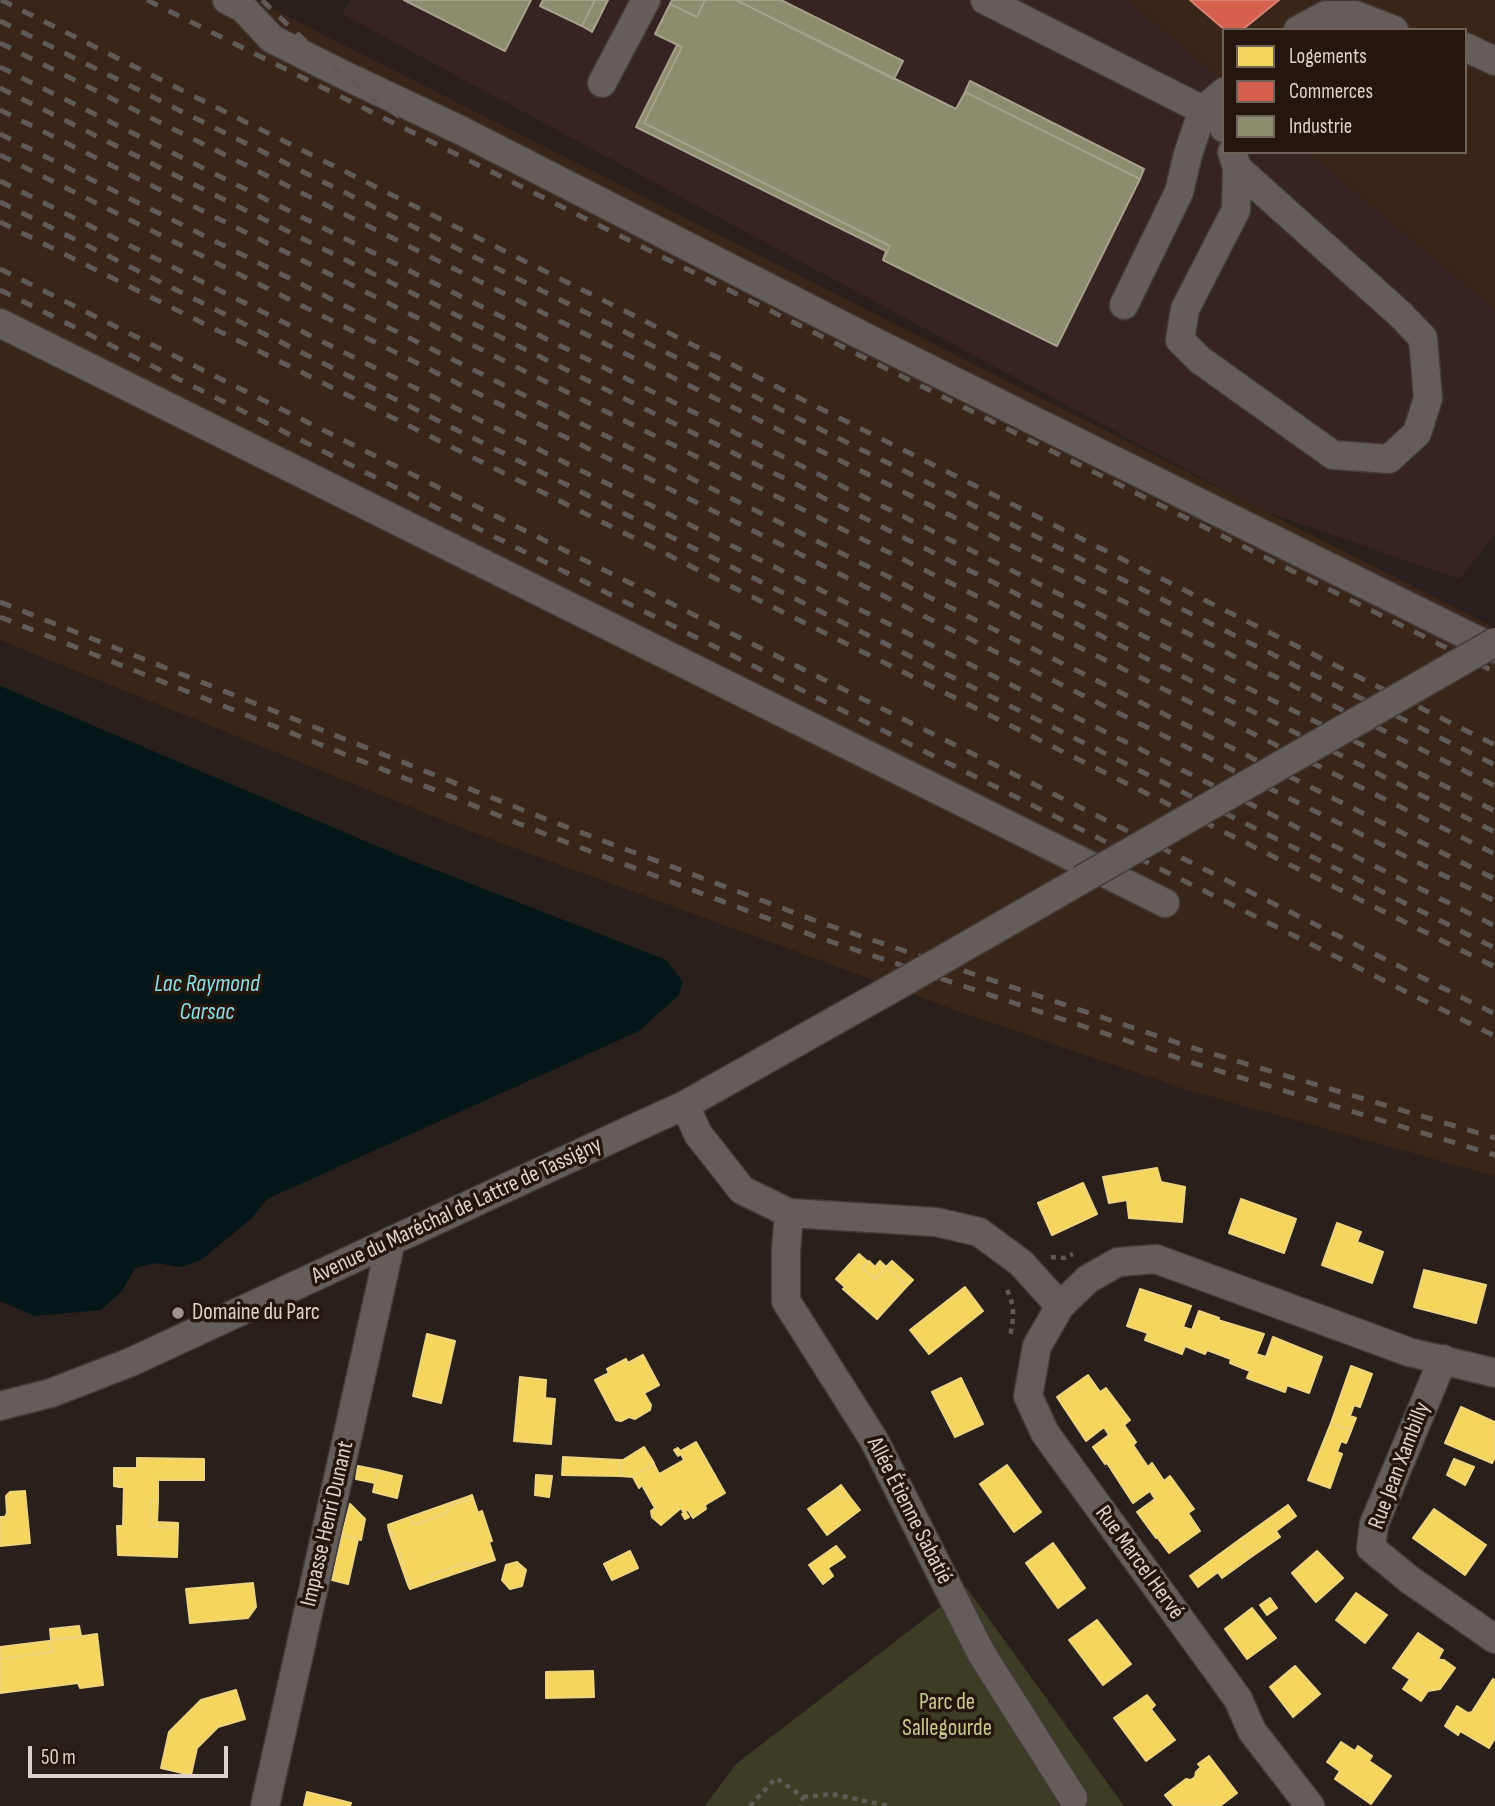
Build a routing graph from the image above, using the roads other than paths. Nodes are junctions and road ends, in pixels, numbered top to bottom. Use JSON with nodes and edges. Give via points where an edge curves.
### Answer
{"nodes":[{"id":1,"x":227,"y":0,"type":"edge"},
{"id":2,"x":646,"y":0,"type":"edge"},
{"id":3,"x":985,"y":0,"type":"edge"},
{"id":4,"x":1302,"y":28,"type":"edge"},
{"id":5,"x":1389,"y":28,"type":"edge"},
{"id":6,"x":1467,"y":48,"type":"edge"},
{"id":7,"x":1495,"y":61,"type":"edge"},
{"id":8,"x":602,"y":83,"type":"dead end"},
{"id":9,"x":1222,"y":100,"type":"edge"},
{"id":10,"x":1217,"y":119,"type":"edge"},
{"id":11,"x":1234,"y":160,"type":"edge"},
{"id":12,"x":1124,"y":304,"type":"dead end"},
{"id":13,"x":0,"y":323,"type":"edge"},
{"id":14,"x":1495,"y":642,"type":"edge"},
{"id":15,"x":1495,"y":649,"type":"edge"},
{"id":16,"x":1165,"y":903,"type":"dead end"},
{"id":17,"x":685,"y":1105,"type":"junction"},
{"id":18,"x":789,"y":1213,"type":"junction"},
{"id":19,"x":391,"y":1241,"type":"junction"},
{"id":20,"x":1060,"y":1306,"type":"junction"},
{"id":21,"x":1443,"y":1359,"type":"junction"},
{"id":22,"x":1495,"y":1373,"type":"edge"},
{"id":23,"x":0,"y":1406,"type":"edge"},
{"id":24,"x":1495,"y":1639,"type":"edge"},
{"id":25,"x":1073,"y":1798,"type":"dead end"},
{"id":26,"x":265,"y":1806,"type":"edge"},
{"id":27,"x":1310,"y":1806,"type":"edge"}],
"edges":[{"from":1,"to":15,"type":"street","via":[[243,8],[272,39]]},
{"from":2,"to":8,"type":"street"},
{"from":3,"to":10,"type":"street"},
{"from":4,"to":5,"type":"street","via":[[1326,15],[1356,15]]},
{"from":6,"to":7,"type":"street"},
{"from":9,"to":10,"type":"street"},
{"from":10,"to":12,"type":"street","via":[[1188,154],[1179,192]]},
{"from":11,"to":11,"type":"street","via":[[1236,210],[1185,309],[1180,340],[1200,360],[1333,455],[1389,459],[1417,433],[1428,398],[1423,338]]},
{"from":13,"to":16,"type":"street"},
{"from":14,"to":17,"type":"street","name":"Avenue du Maréchal de Lattre de Tassigny","bridge":true},
{"from":17,"to":18,"type":"street","via":[[698,1134],[742,1190]]},
{"from":17,"to":19,"type":"street","name":"Avenue du Maréchal de Lattre de Tassigny"},
{"from":18,"to":20,"type":"street","via":[[936,1223],[979,1232],[1021,1263]]},
{"from":18,"to":25,"type":"street","name":"Allée Étienne Sabatié","via":[[786,1301],[874,1440],[981,1653]]},
{"from":19,"to":23,"type":"street","name":"Avenue du Maréchal de Lattre de Tassigny","via":[[131,1362],[51,1393]]},
{"from":19,"to":26,"type":"street","name":"Impasse Henri Dunant"},
{"from":20,"to":21,"type":"street","name":"Rue Marcel Hervé","via":[[1088,1279],[1118,1262],[1156,1259],[1409,1352]]},
{"from":20,"to":27,"type":"street","name":"Rue Marcel Hervé","via":[[1037,1346],[1028,1396],[1045,1433],[1238,1699],[1252,1731]]},
{"from":21,"to":22,"type":"street","name":"Rue Marcel Hervé"},
{"from":21,"to":24,"type":"street","name":"Rue Jean Xambilly","via":[[1374,1524],[1371,1548]]}]}
